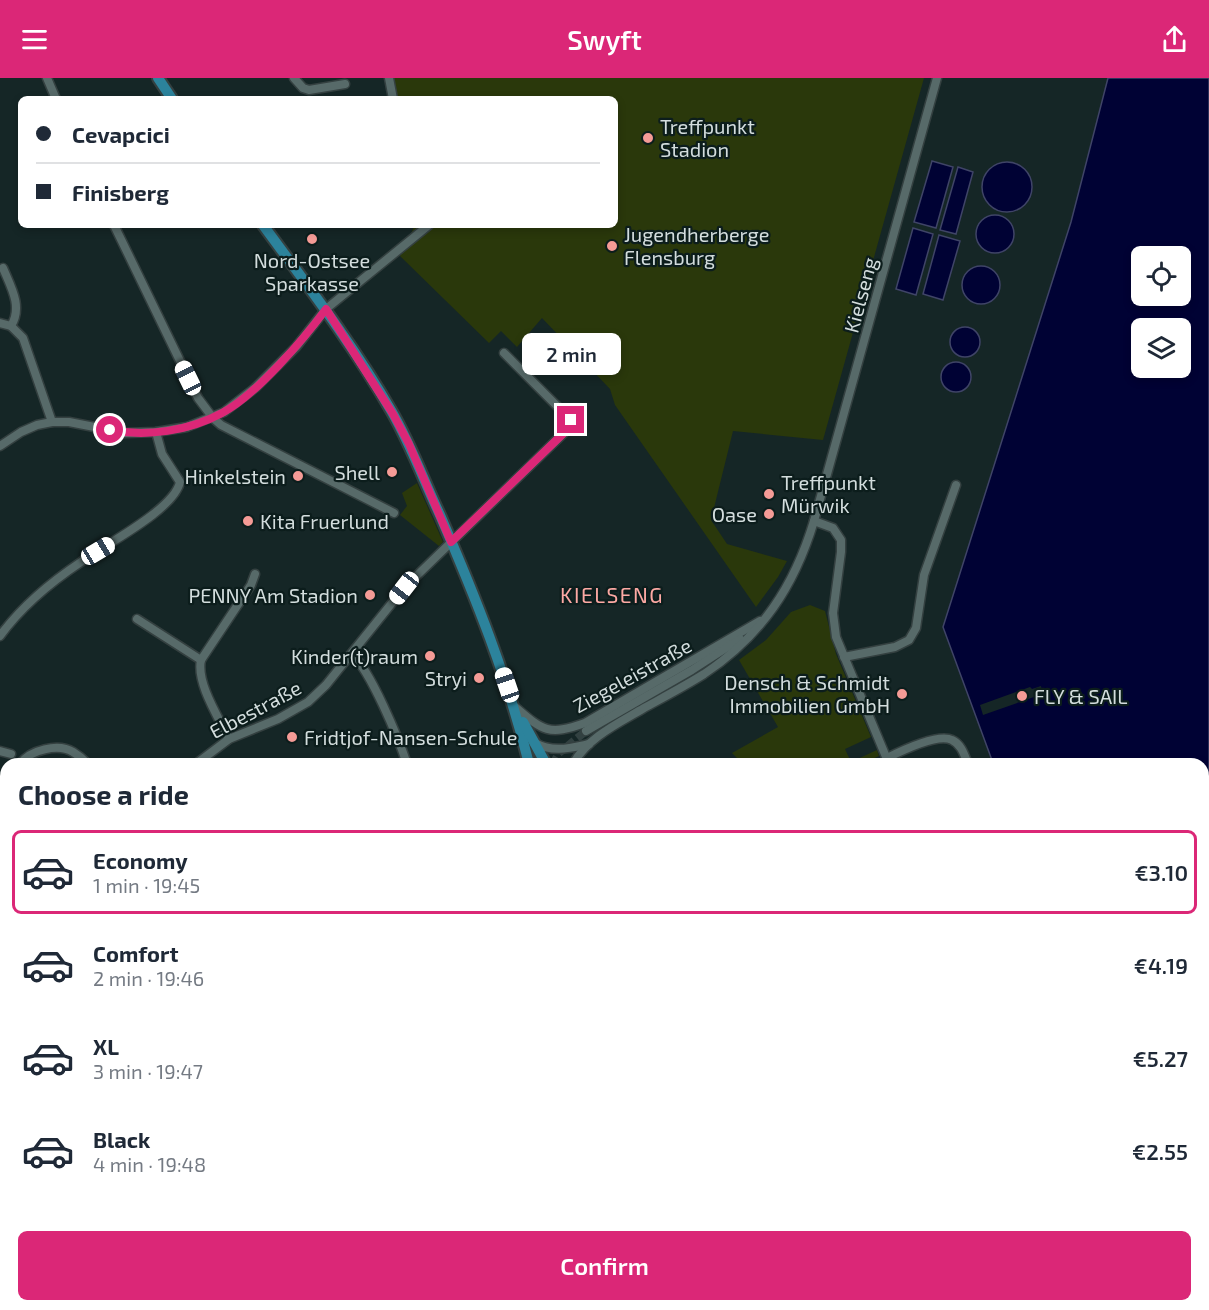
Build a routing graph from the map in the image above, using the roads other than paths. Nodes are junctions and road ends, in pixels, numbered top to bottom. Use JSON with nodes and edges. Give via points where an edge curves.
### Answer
{"nodes":[{"id":1,"x":47,"y":78,"type":"edge"},
{"id":2,"x":158,"y":78,"type":"edge"},
{"id":3,"x":294,"y":78,"type":"edge"},
{"id":4,"x":389,"y":78,"type":"edge"},
{"id":5,"x":937,"y":78,"type":"edge"},
{"id":6,"x":345,"y":84,"type":"dead end"},
{"id":7,"x":56,"y":96,"type":"edge"},
{"id":8,"x":170,"y":96,"type":"edge"},
{"id":9,"x":392,"y":96,"type":"edge"},
{"id":10,"x":115,"y":228,"type":"edge"},
{"id":11,"x":265,"y":228,"type":"edge"},
{"id":12,"x":424,"y":228,"type":"edge"},
{"id":13,"x":3,"y":268,"type":"dead end"},
{"id":14,"x":326,"y":309,"type":"junction"},
{"id":15,"x":0,"y":323,"type":"edge"},
{"id":16,"x":11,"y":326,"type":"junction"},
{"id":17,"x":504,"y":353,"type":"dead end"},
{"id":18,"x":213,"y":418,"type":"junction"},
{"id":19,"x":52,"y":422,"type":"junction"},
{"id":20,"x":156,"y":432,"type":"junction"},
{"id":21,"x":0,"y":446,"type":"edge"},
{"id":22,"x":956,"y":485,"type":"dead end"},
{"id":23,"x":394,"y":513,"type":"dead end"},
{"id":24,"x":814,"y":521,"type":"junction"},
{"id":25,"x":451,"y":542,"type":"junction"},
{"id":26,"x":255,"y":574,"type":"dead end"},
{"id":27,"x":765,"y":618,"type":"junction"},
{"id":28,"x":137,"y":619,"type":"dead end"},
{"id":29,"x":0,"y":636,"type":"edge"},
{"id":30,"x":352,"y":654,"type":"junction"},
{"id":31,"x":844,"y":657,"type":"junction"},
{"id":32,"x":201,"y":660,"type":"junction"},
{"id":33,"x":514,"y":706,"type":"junction"},
{"id":34,"x":518,"y":718,"type":"junction"},
{"id":35,"x":586,"y":731,"type":"tunnel mouth"},
{"id":36,"x":229,"y":739,"type":"junction"},
{"id":37,"x":534,"y":742,"type":"junction"},
{"id":38,"x":589,"y":744,"type":"junction"},
{"id":39,"x":0,"y":751,"type":"edge"},
{"id":40,"x":12,"y":754,"type":"dead end"},
{"id":41,"x":26,"y":758,"type":"edge"},
{"id":42,"x":80,"y":758,"type":"edge"},
{"id":43,"x":204,"y":758,"type":"edge"},
{"id":44,"x":404,"y":758,"type":"edge"},
{"id":45,"x":528,"y":758,"type":"edge"},
{"id":46,"x":543,"y":758,"type":"edge"},
{"id":47,"x":578,"y":758,"type":"edge"},
{"id":48,"x":887,"y":758,"type":"edge"},
{"id":49,"x":893,"y":758,"type":"edge"},
{"id":50,"x":966,"y":758,"type":"edge"}],
"edges":[{"from":1,"to":7,"type":"street"},
{"from":2,"to":8,"type":"main road"},
{"from":3,"to":6,"type":"street","via":[[309,90]]},
{"from":4,"to":9,"type":"street"},
{"from":5,"to":24,"type":"street","name":"Kielseng"},
{"from":10,"to":18,"type":"street","via":[[198,398]]},
{"from":11,"to":14,"type":"main road"},
{"from":12,"to":14,"type":"street"},
{"from":13,"to":16,"type":"street","via":[[15,299]]},
{"from":14,"to":18,"type":"street","via":[[296,347],[255,388]]},
{"from":14,"to":25,"type":"main road","via":[[393,414]]},
{"from":15,"to":16,"type":"street"},
{"from":16,"to":19,"type":"street","via":[[23,338]]},
{"from":17,"to":25,"type":"street","name":"Elbestraße","via":[[571,420],[571,426]]},
{"from":18,"to":20,"type":"street"},
{"from":18,"to":23,"type":"street"},
{"from":19,"to":20,"type":"street","via":[[125,433]]},
{"from":19,"to":21,"type":"street","via":[[21,432]]},
{"from":20,"to":29,"type":"street","via":[[162,454],[180,482],[176,494],[135,527],[71,569],[16,615]]},
{"from":22,"to":31,"type":"street","via":[[924,575],[913,634],[895,648]]},
{"from":24,"to":27,"type":"street","name":"Ziegeleistraße","via":[[795,574]]},
{"from":24,"to":31,"type":"street","via":[[833,528],[841,540],[833,613]]},
{"from":25,"to":30,"type":"street","name":"Elbestraße","via":[[404,588]]},
{"from":25,"to":33,"type":"main road"},
{"from":26,"to":32,"type":"street"},
{"from":27,"to":33,"type":"street","name":"Ziegeleistraße","via":[[585,723],[548,730]]},
{"from":27,"to":35,"type":"street","name":"Ziegeleistraße","via":[[719,654]]},
{"from":27,"to":38,"type":"street","name":"Ziegeleistraße","via":[[749,638],[704,674]]},
{"from":28,"to":32,"type":"street"},
{"from":30,"to":36,"type":"street","name":"Elbestraße","via":[[308,702]]},
{"from":30,"to":44,"type":"street","via":[[385,712]]},
{"from":31,"to":48,"type":"street"},
{"from":32,"to":36,"type":"street","via":[[203,683]]},
{"from":33,"to":34,"type":"main road"},
{"from":33,"to":37,"type":"main road"},
{"from":34,"to":37,"type":"street"},
{"from":34,"to":45,"type":"main road"},
{"from":36,"to":43,"type":"street","name":"Elbestraße"},
{"from":37,"to":38,"type":"street","name":"Ziegeleistraße","via":[[554,750]]},
{"from":37,"to":46,"type":"main road"},
{"from":38,"to":47,"type":"street","name":"Ziegeleistraße"},
{"from":39,"to":40,"type":"street"},
{"from":41,"to":42,"type":"street","via":[[58,748]]},
{"from":49,"to":50,"type":"street","via":[[941,738],[955,742]]}]}
